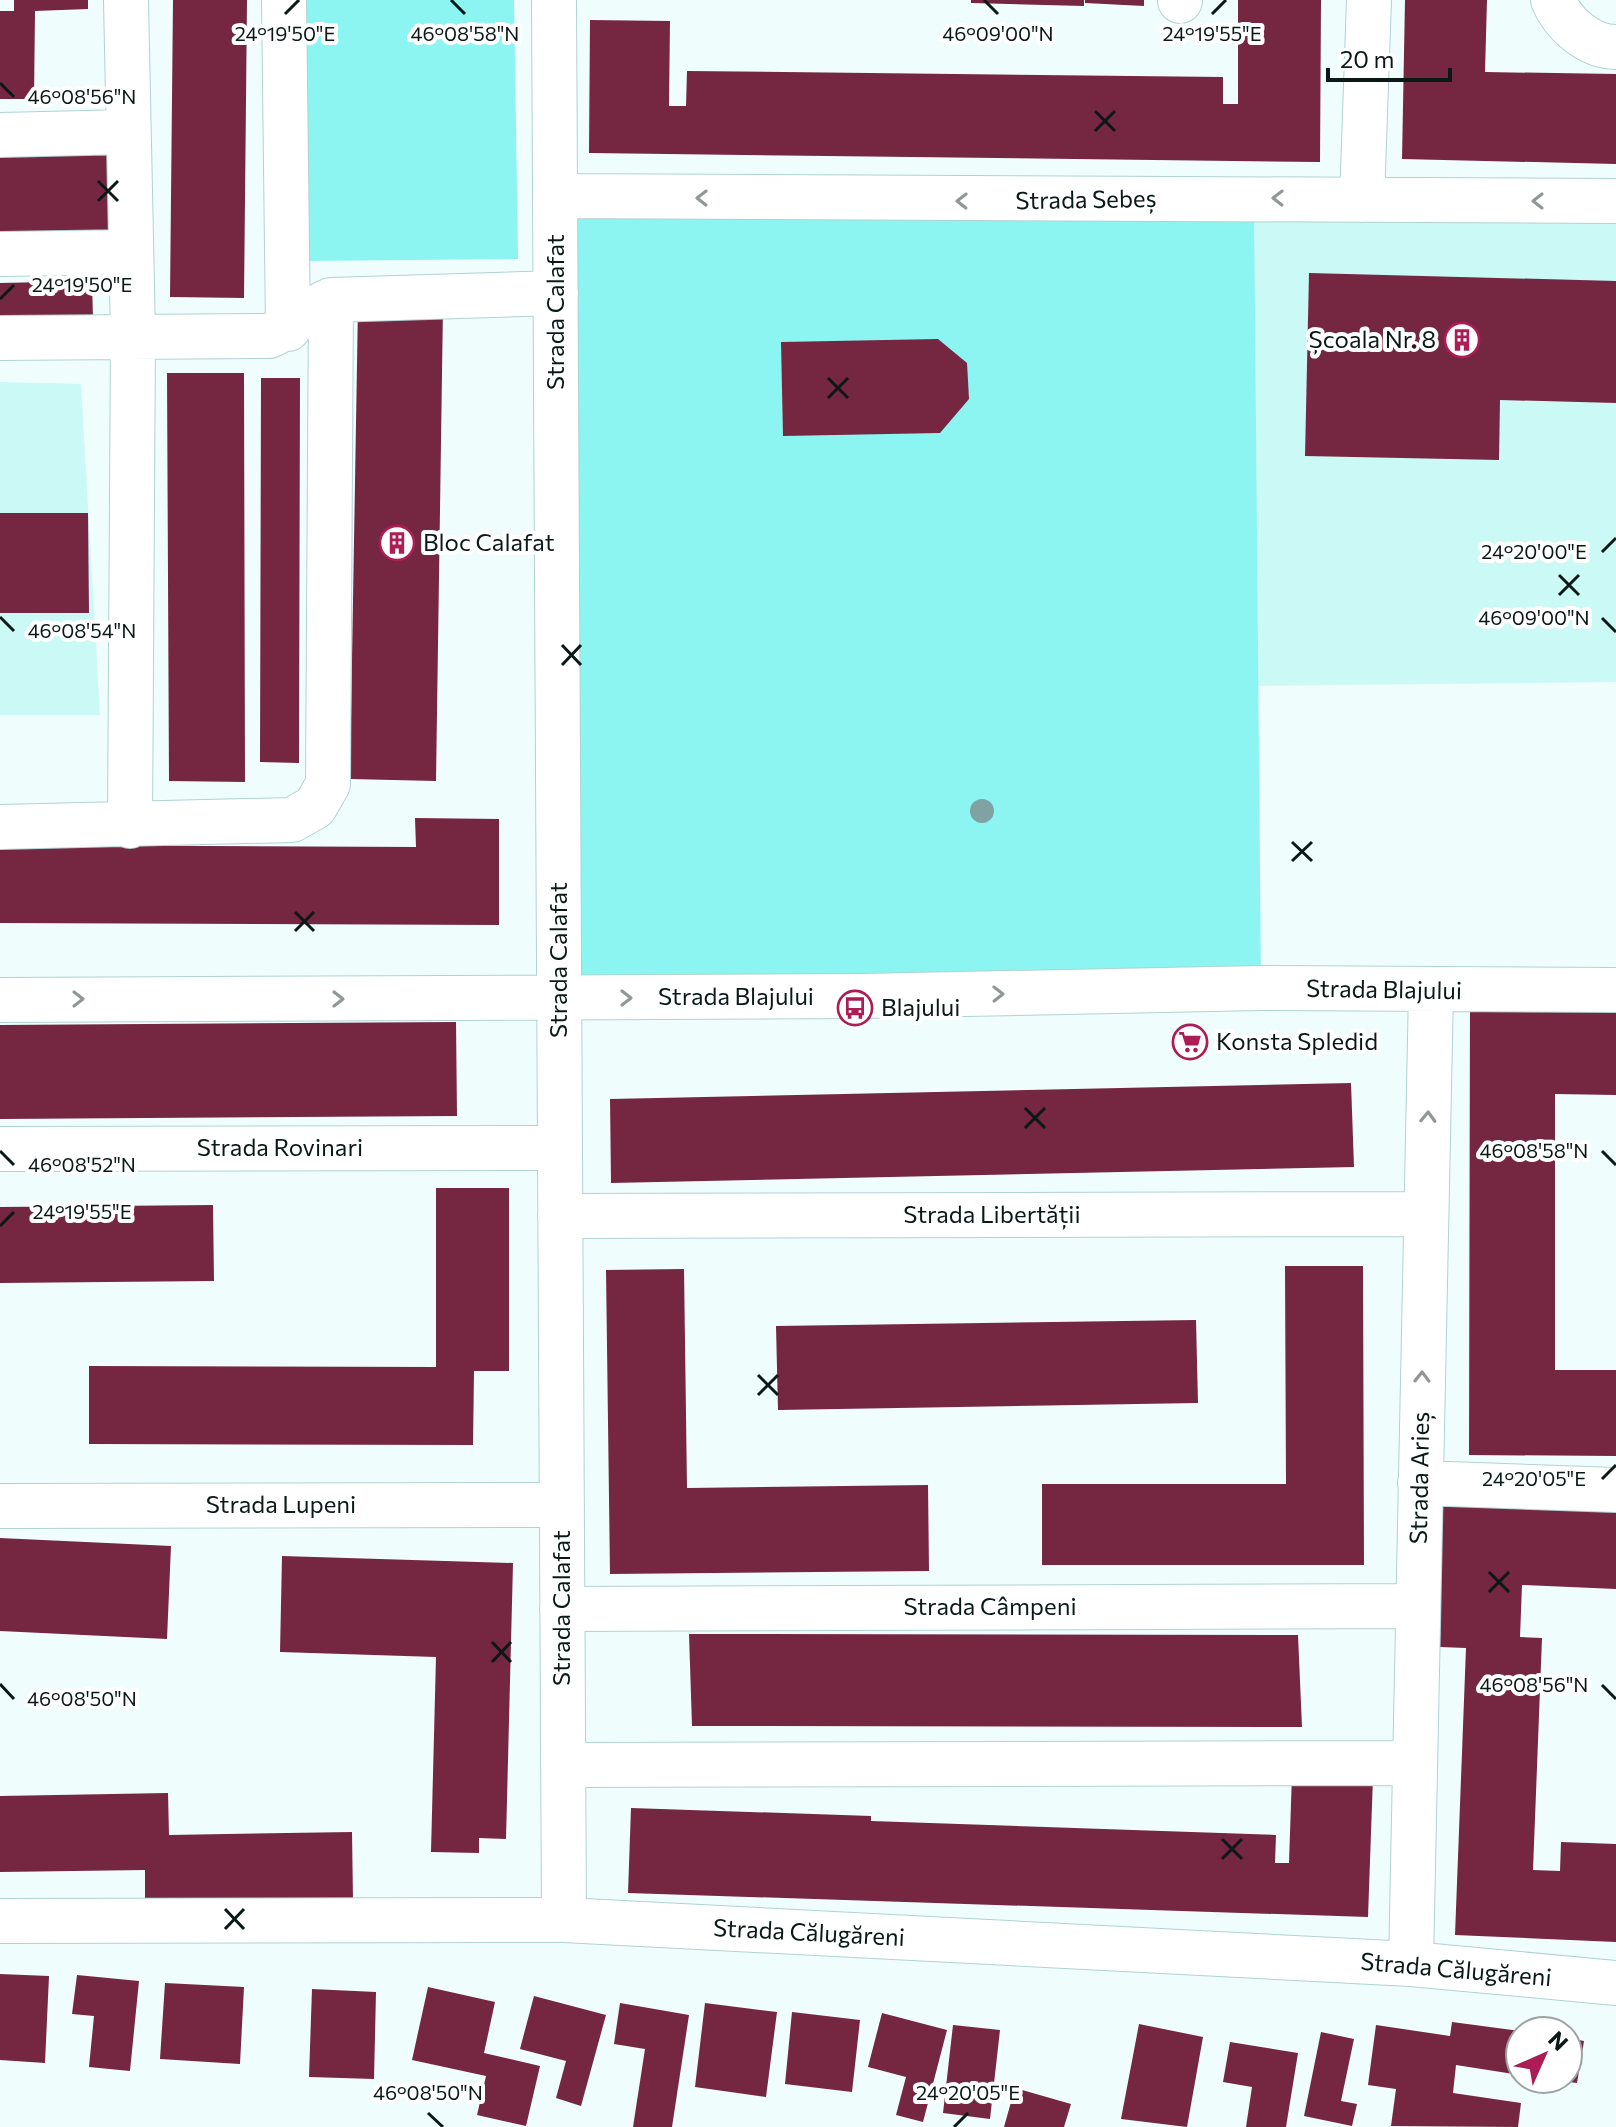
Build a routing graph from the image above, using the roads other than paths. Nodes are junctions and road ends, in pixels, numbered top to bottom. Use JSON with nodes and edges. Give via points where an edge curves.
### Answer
{"nodes":[{"id":1,"x":126,"y":0,"type":"edge"},
{"id":2,"x":284,"y":0,"type":"edge"},
{"id":3,"x":554,"y":0,"type":"edge"},
{"id":4,"x":1369,"y":0,"type":"edge"},
{"id":5,"x":1553,"y":0,"type":"edge"},
{"id":6,"x":1616,"y":47,"type":"edge"},
{"id":7,"x":128,"y":132,"type":"junction"},
{"id":8,"x":0,"y":135,"type":"edge"},
{"id":9,"x":556,"y":196,"type":"junction"},
{"id":10,"x":1362,"y":200,"type":"junction"},
{"id":11,"x":1616,"y":201,"type":"edge"},
{"id":12,"x":131,"y":252,"type":"junction"},
{"id":13,"x":0,"y":254,"type":"edge"},
{"id":14,"x":556,"y":293,"type":"junction"},
{"id":15,"x":331,"y":300,"type":"junction"},
{"id":16,"x":288,"y":329,"type":"junction"},
{"id":17,"x":133,"y":335,"type":"junction"},
{"id":18,"x":0,"y":338,"type":"edge"},
{"id":19,"x":130,"y":826,"type":"junction"},
{"id":20,"x":0,"y":827,"type":"edge"},
{"id":21,"x":1616,"y":990,"type":"edge"},
{"id":22,"x":1431,"y":991,"type":"junction"},
{"id":23,"x":559,"y":998,"type":"junction"},
{"id":24,"x":0,"y":1000,"type":"edge"},
{"id":25,"x":559,"y":1148,"type":"junction"},
{"id":26,"x":0,"y":1149,"type":"edge"},
{"id":27,"x":1424,"y":1214,"type":"junction"},
{"id":28,"x":560,"y":1216,"type":"junction"},
{"id":29,"x":1420,"y":1483,"type":"junction"},
{"id":30,"x":1616,"y":1490,"type":"edge"},
{"id":31,"x":562,"y":1505,"type":"junction"},
{"id":32,"x":0,"y":1506,"type":"edge"},
{"id":33,"x":1417,"y":1606,"type":"junction"},
{"id":34,"x":562,"y":1609,"type":"junction"},
{"id":35,"x":1415,"y":1763,"type":"junction"},
{"id":36,"x":563,"y":1765,"type":"junction"},
{"id":37,"x":564,"y":1920,"type":"junction"},
{"id":38,"x":0,"y":1921,"type":"edge"},
{"id":39,"x":1411,"y":1964,"type":"junction"},
{"id":40,"x":1616,"y":1983,"type":"edge"}],
"edges":[{"from":1,"to":7,"type":"street"},
{"from":2,"to":16,"type":"street"},
{"from":3,"to":9,"type":"street","name":"Strada Calafat"},
{"from":4,"to":10,"type":"street"},
{"from":5,"to":6,"type":"street","via":[[1571,26],[1589,40]]},
{"from":7,"to":8,"type":"street"},
{"from":7,"to":12,"type":"street"},
{"from":10,"to":9,"type":"street","name":"Strada Sebeș","one_way":true},
{"from":9,"to":14,"type":"street","name":"Strada Calafat"},
{"from":11,"to":10,"type":"street","name":"Strada Sebeș","one_way":true},
{"from":12,"to":13,"type":"street"},
{"from":12,"to":17,"type":"street"},
{"from":14,"to":15,"type":"street"},
{"from":14,"to":23,"type":"street","name":"Strada Calafat"},
{"from":15,"to":16,"type":"street","via":[[312,307]]},
{"from":15,"to":19,"type":"street","via":[[328,784],[315,807],[292,820]]},
{"from":16,"to":17,"type":"street","via":[[269,336]]},
{"from":17,"to":18,"type":"street"},
{"from":17,"to":19,"type":"street"},
{"from":19,"to":20,"type":"street"},
{"from":21,"to":22,"type":"street","name":"Strada Blajului"},
{"from":23,"to":22,"type":"street","name":"Strada Blajului","one_way":true,"via":[[1261,988]]},
{"from":27,"to":22,"type":"street","name":"Strada Arieș","one_way":true},
{"from":24,"to":23,"type":"street","name":"Strada Blajului","one_way":true},
{"from":23,"to":25,"type":"street","name":"Strada Calafat"},
{"from":25,"to":26,"type":"street","name":"Strada Rovinari"},
{"from":25,"to":28,"type":"street","name":"Strada Calafat"},
{"from":27,"to":28,"type":"street","name":"Strada Libertății"},
{"from":29,"to":27,"type":"street","name":"Strada Arieș","one_way":true},
{"from":28,"to":31,"type":"street","name":"Strada Calafat"},
{"from":29,"to":30,"type":"street"},
{"from":29,"to":33,"type":"street","name":"Strada Arieș"},
{"from":31,"to":32,"type":"street","name":"Strada Lupeni"},
{"from":31,"to":34,"type":"street","name":"Strada Calafat"},
{"from":33,"to":34,"type":"street","name":"Strada Câmpeni"},
{"from":33,"to":35,"type":"street","name":"Strada Arieș"},
{"from":34,"to":36,"type":"street","name":"Strada Calafat"},
{"from":35,"to":36,"type":"street"},
{"from":35,"to":39,"type":"street","name":"Strada Arieș"},
{"from":36,"to":37,"type":"street","name":"Strada Calafat"},
{"from":37,"to":38,"type":"street","name":"Strada Călugăreni"},
{"from":37,"to":39,"type":"street","name":"Strada Călugăreni"},
{"from":39,"to":40,"type":"street","name":"Strada Călugăreni"}]}
